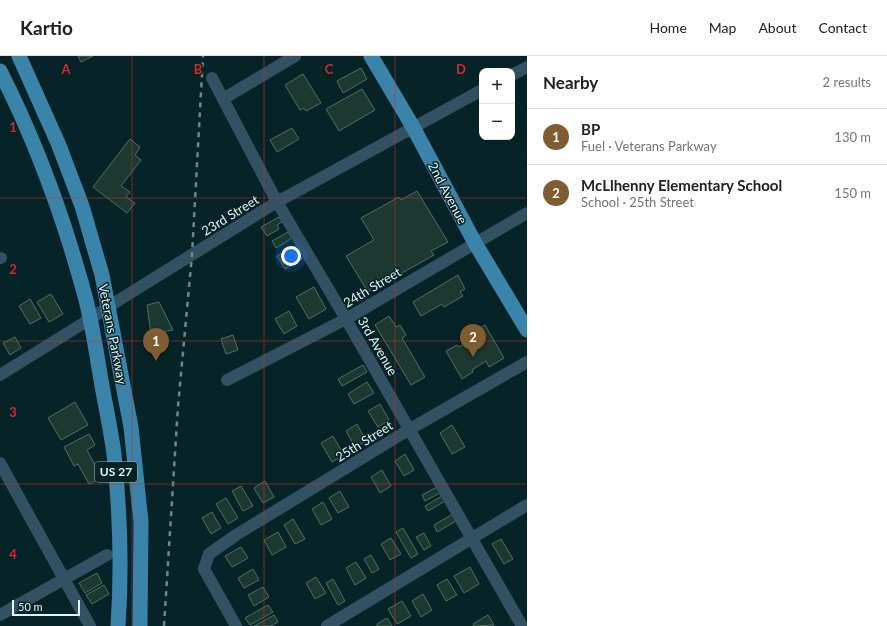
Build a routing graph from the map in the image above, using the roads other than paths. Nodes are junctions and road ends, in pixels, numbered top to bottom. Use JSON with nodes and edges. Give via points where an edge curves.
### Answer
{"nodes":[{"id":1,"x":20,"y":56,"type":"edge"},
{"id":2,"x":295,"y":56,"type":"edge"},
{"id":3,"x":371,"y":56,"type":"edge"},
{"id":4,"x":527,"y":67,"type":"edge"},
{"id":5,"x":0,"y":71,"type":"edge"},
{"id":6,"x":515,"y":73,"type":"edge"},
{"id":7,"x":212,"y":78,"type":"dead end"},
{"id":8,"x":479,"y":92,"type":"edge"},
{"id":9,"x":222,"y":99,"type":"junction"},
{"id":10,"x":412,"y":127,"type":"junction"},
{"id":11,"x":277,"y":202,"type":"junction"},
{"id":12,"x":527,"y":212,"type":"edge"},
{"id":13,"x":475,"y":242,"type":"junction"},
{"id":14,"x":108,"y":306,"type":"junction"},
{"id":15,"x":90,"y":319,"type":"junction"},
{"id":16,"x":346,"y":319,"type":"junction"},
{"id":17,"x":527,"y":330,"type":"edge"},
{"id":18,"x":527,"y":362,"type":"edge"},
{"id":19,"x":0,"y":375,"type":"edge"},
{"id":20,"x":227,"y":380,"type":"dead end"},
{"id":21,"x":410,"y":429,"type":"junction"},
{"id":22,"x":0,"y":464,"type":"edge"},
{"id":23,"x":527,"y":505,"type":"edge"},
{"id":24,"x":471,"y":538,"type":"junction"},
{"id":25,"x":107,"y":555,"type":"dead end"},
{"id":26,"x":64,"y":579,"type":"junction"},
{"id":27,"x":0,"y":615,"type":"edge"},
{"id":28,"x":90,"y":626,"type":"edge"},
{"id":29,"x":118,"y":626,"type":"edge"},
{"id":30,"x":140,"y":626,"type":"edge"},
{"id":31,"x":236,"y":626,"type":"edge"},
{"id":32,"x":327,"y":626,"type":"edge"},
{"id":33,"x":522,"y":626,"type":"edge"}],
"edges":[{"from":1,"to":14,"type":"main road","name":"Veterans Parkway","number":"US 27","via":[[82,206]]},
{"from":2,"to":9,"type":"street"},
{"from":3,"to":10,"type":"main road","name":"2nd Avenue"},
{"from":4,"to":6,"type":"street"},
{"from":5,"to":15,"type":"main road","name":"Veterans Parkway","number":"US 27","via":[[37,152],[55,199],[72,249]]},
{"from":7,"to":9,"type":"street","name":"3rd Avenue"},
{"from":8,"to":10,"type":"street","name":"23rd Street"},
{"from":9,"to":11,"type":"street","name":"3rd Avenue"},
{"from":10,"to":11,"type":"street","name":"23rd Street"},
{"from":10,"to":13,"type":"main road","name":"2nd Avenue"},
{"from":11,"to":14,"type":"street","name":"23rd Street"},
{"from":11,"to":16,"type":"street","name":"3rd Avenue"},
{"from":12,"to":13,"type":"street","name":"24th Street"},
{"from":13,"to":16,"type":"street","name":"24th Street"},
{"from":13,"to":17,"type":"main road","name":"2nd Avenue"},
{"from":14,"to":15,"type":"street","name":"23rd Street"},
{"from":14,"to":30,"type":"main road","name":"Veterans Parkway","number":"US 27","via":[[131,427],[141,522]]},
{"from":15,"to":19,"type":"street","name":"23rd Street"},
{"from":15,"to":29,"type":"main road","name":"Veterans Parkway","number":"US 27","via":[[114,453],[121,564]]},
{"from":16,"to":20,"type":"street","name":"24th Street"},
{"from":16,"to":21,"type":"street","name":"3rd Avenue"},
{"from":18,"to":21,"type":"street","name":"25th Street"},
{"from":21,"to":24,"type":"street","name":"3rd Avenue"},
{"from":21,"to":31,"type":"street","name":"25th Street","via":[[209,554],[204,569]]},
{"from":22,"to":26,"type":"street"},
{"from":23,"to":24,"type":"street"},
{"from":24,"to":32,"type":"street"},
{"from":24,"to":33,"type":"street","name":"3rd Avenue"},
{"from":25,"to":26,"type":"street"},
{"from":26,"to":27,"type":"street"},
{"from":26,"to":28,"type":"street"}]}
